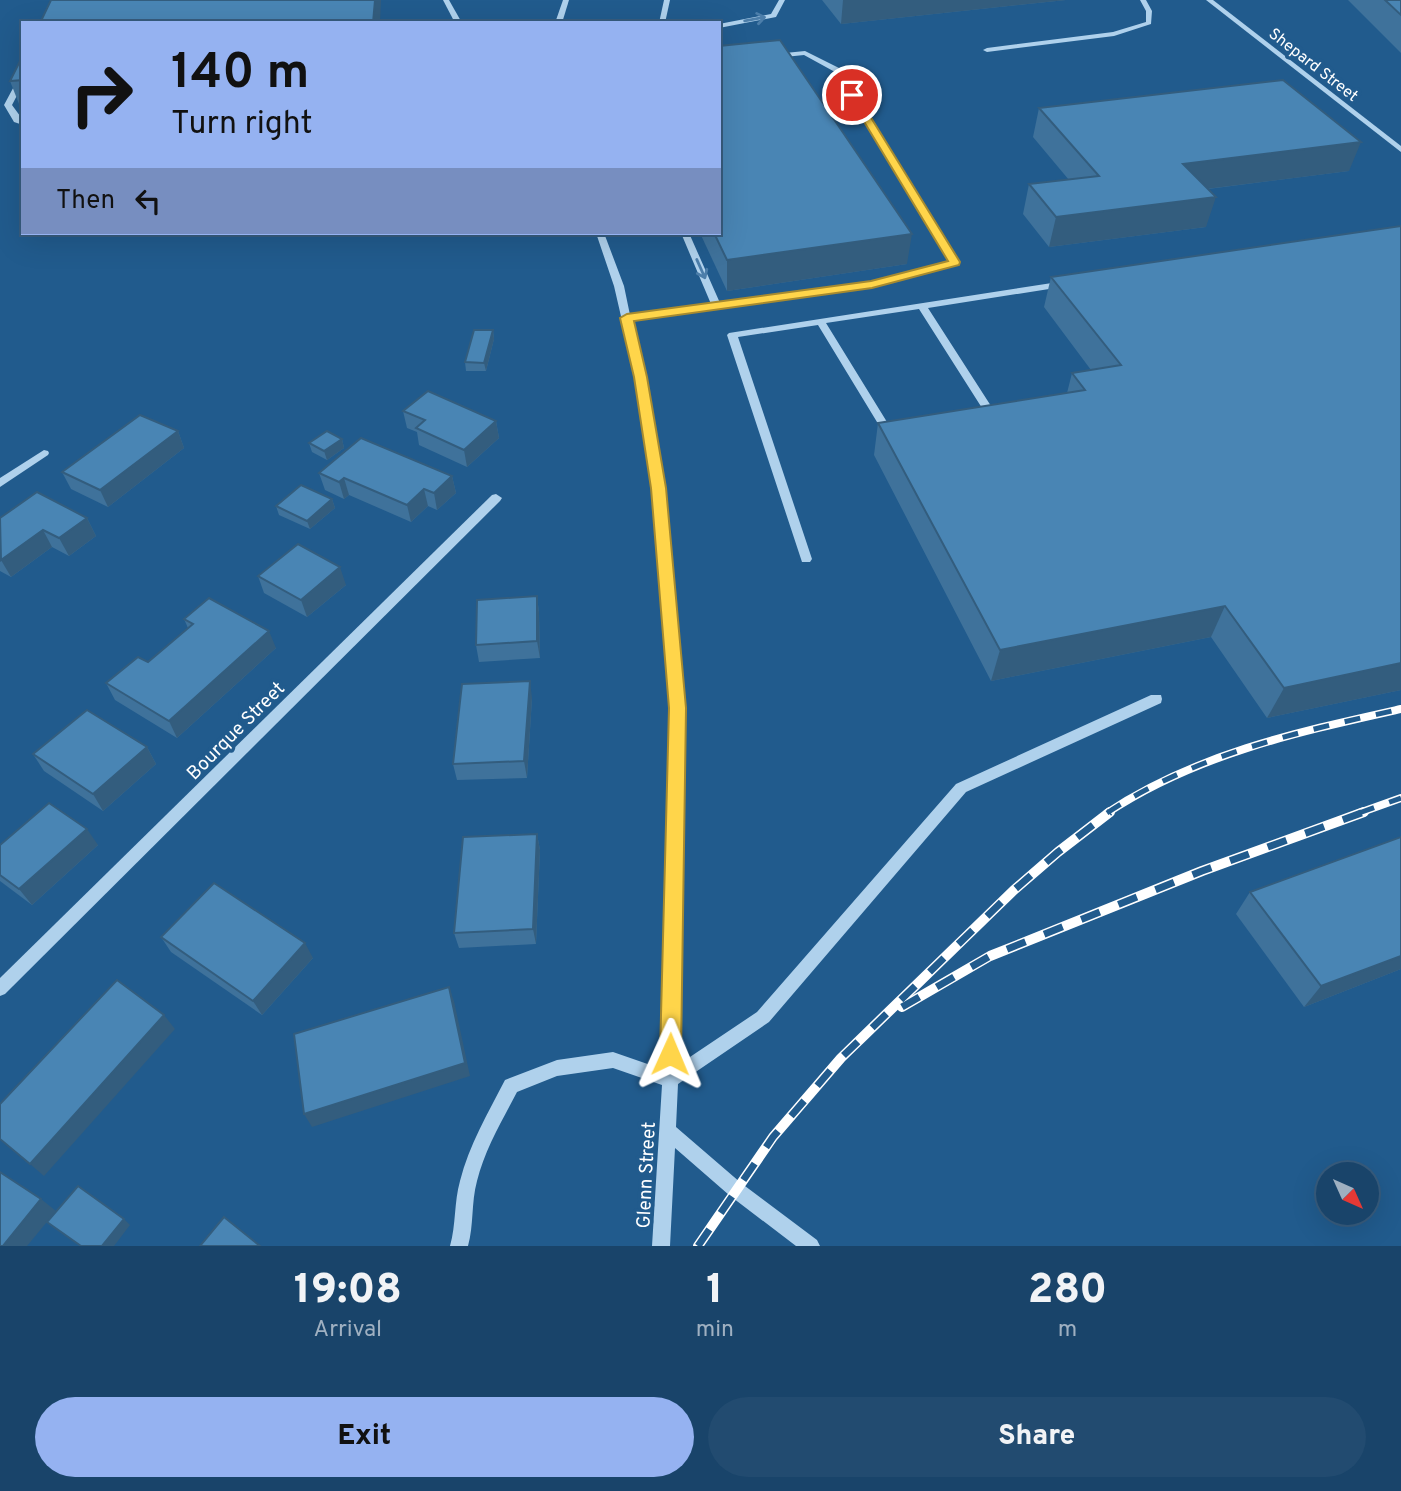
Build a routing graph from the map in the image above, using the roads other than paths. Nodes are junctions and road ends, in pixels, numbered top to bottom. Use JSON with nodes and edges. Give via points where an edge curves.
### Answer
{"nodes":[{"id":1,"x":446,"y":0,"type":"edge"},
{"id":2,"x":566,"y":0,"type":"edge"},
{"id":3,"x":667,"y":0,"type":"edge"},
{"id":4,"x":782,"y":0,"type":"edge"},
{"id":5,"x":1143,"y":0,"type":"edge"},
{"id":6,"x":1209,"y":0,"type":"edge"},
{"id":7,"x":458,"y":21,"type":"edge"},
{"id":8,"x":559,"y":21,"type":"edge"},
{"id":9,"x":662,"y":21,"type":"edge"},
{"id":10,"x":721,"y":26,"type":"edge"},
{"id":11,"x":987,"y":50,"type":"dead end"},
{"id":12,"x":768,"y":57,"type":"edge"},
{"id":13,"x":21,"y":81,"type":"edge"},
{"id":14,"x":21,"y":121,"type":"edge"},
{"id":15,"x":1401,"y":150,"type":"edge"},
{"id":16,"x":601,"y":235,"type":"edge"},
{"id":17,"x":686,"y":235,"type":"edge"},
{"id":18,"x":1081,"y":281,"type":"edge"},
{"id":19,"x":717,"y":306,"type":"junction"},
{"id":20,"x":922,"y":306,"type":"junction"},
{"id":21,"x":627,"y":318,"type":"junction"},
{"id":22,"x":820,"y":321,"type":"junction"},
{"id":23,"x":986,"y":406,"type":"edge"},
{"id":24,"x":882,"y":422,"type":"edge"},
{"id":25,"x":44,"y":453,"type":"dead end"},
{"id":26,"x":0,"y":483,"type":"edge"},
{"id":27,"x":496,"y":498,"type":"dead end"},
{"id":28,"x":806,"y":559,"type":"dead end"},
{"id":29,"x":1156,"y":699,"type":"dead end"},
{"id":30,"x":0,"y":989,"type":"edge"},
{"id":31,"x":670,"y":1080,"type":"junction"},
{"id":32,"x":667,"y":1130,"type":"junction"},
{"id":33,"x":459,"y":1246,"type":"edge"},
{"id":34,"x":661,"y":1246,"type":"edge"},
{"id":35,"x":811,"y":1246,"type":"edge"}],
"edges":[{"from":1,"to":7,"type":"street"},
{"from":2,"to":8,"type":"street"},
{"from":3,"to":9,"type":"street"},
{"from":10,"to":4,"type":"street","one_way":true,"via":[[774,16]]},
{"from":5,"to":11,"type":"street","via":[[1149,23]]},
{"from":6,"to":15,"type":"street","name":"Shepard Street"},
{"from":12,"to":19,"type":"street","via":[[805,52],[838,71],[954,262],[872,285]]},
{"from":13,"to":14,"type":"street","via":[[8,105]]},
{"from":16,"to":21,"type":"street","name":"Glenn Street"},
{"from":17,"to":19,"type":"street","one_way":true},
{"from":18,"to":20,"type":"street"},
{"from":19,"to":21,"type":"street"},
{"from":20,"to":22,"type":"street"},
{"from":20,"to":23,"type":"street"},
{"from":21,"to":31,"type":"street","name":"Glenn Street","via":[[658,488],[678,708]]},
{"from":22,"to":24,"type":"street"},
{"from":22,"to":28,"type":"street","via":[[732,335]]},
{"from":25,"to":26,"type":"street"},
{"from":27,"to":30,"type":"street","name":"Bourque Street"},
{"from":29,"to":31,"type":"street","via":[[961,788],[763,1017]]},
{"from":31,"to":32,"type":"street","name":"Glenn Street"},
{"from":31,"to":33,"type":"street","via":[[613,1060],[557,1068],[511,1086],[483,1139],[467,1183]]},
{"from":32,"to":34,"type":"street","name":"Glenn Street"},
{"from":32,"to":35,"type":"street"}]}
